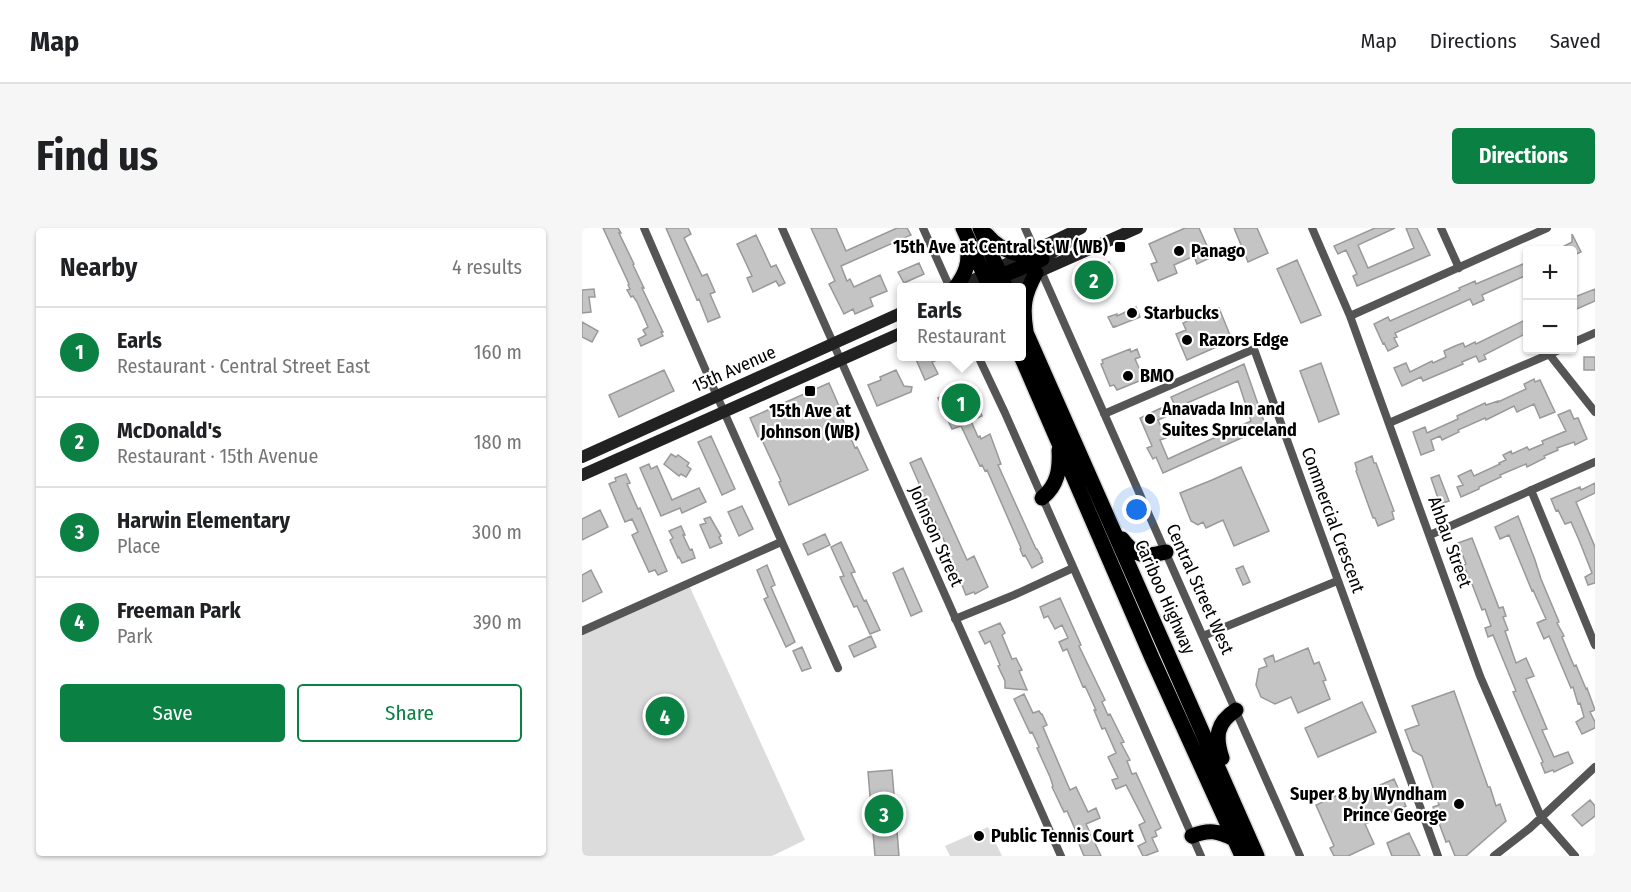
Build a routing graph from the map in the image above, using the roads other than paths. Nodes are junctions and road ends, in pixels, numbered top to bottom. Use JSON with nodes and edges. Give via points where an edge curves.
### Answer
{"nodes":[{"id":1,"x":644,"y":228,"type":"edge"},
{"id":2,"x":782,"y":228,"type":"edge"},
{"id":3,"x":923,"y":228,"type":"edge"},
{"id":4,"x":981,"y":228,"type":"edge"},
{"id":5,"x":1025,"y":228,"type":"edge"},
{"id":6,"x":1081,"y":228,"type":"edge"},
{"id":7,"x":1088,"y":228,"type":"edge"},
{"id":8,"x":1312,"y":228,"type":"edge"},
{"id":9,"x":1442,"y":228,"type":"edge"},
{"id":10,"x":1547,"y":228,"type":"edge"},
{"id":11,"x":964,"y":229,"type":"edge"},
{"id":12,"x":1137,"y":229,"type":"edge"},
{"id":13,"x":1036,"y":262,"type":"junction"},
{"id":14,"x":1459,"y":268,"type":"junction"},
{"id":15,"x":997,"y":282,"type":"edge"},
{"id":16,"x":948,"y":283,"type":"edge"},
{"id":17,"x":959,"y":283,"type":"edge"},
{"id":18,"x":1026,"y":296,"type":"edge"},
{"id":19,"x":897,"y":316,"type":"edge"},
{"id":20,"x":1350,"y":316,"type":"junction"},
{"id":21,"x":1026,"y":332,"type":"edge"},
{"id":22,"x":1595,"y":333,"type":"edge"},
{"id":23,"x":897,"y":335,"type":"edge"},
{"id":24,"x":1577,"y":341,"type":"edge"},
{"id":25,"x":834,"y":345,"type":"junction"},
{"id":26,"x":1549,"y":354,"type":"joint"},
{"id":27,"x":840,"y":359,"type":"junction"},
{"id":28,"x":980,"y":361,"type":"edge"},
{"id":29,"x":1022,"y":361,"type":"edge"},
{"id":30,"x":717,"y":397,"type":"junction"},
{"id":31,"x":723,"y":411,"type":"junction"},
{"id":32,"x":1595,"y":412,"type":"edge"},
{"id":33,"x":1104,"y":414,"type":"junction"},
{"id":34,"x":1389,"y":423,"type":"junction"},
{"id":35,"x":1059,"y":444,"type":"junction"},
{"id":36,"x":582,"y":457,"type":"edge"},
{"id":37,"x":1595,"y":462,"type":"edge"},
{"id":38,"x":582,"y":475,"type":"edge"},
{"id":39,"x":1531,"y":490,"type":"junction"},
{"id":40,"x":1042,"y":498,"type":"junction"},
{"id":41,"x":1112,"y":526,"type":"junction"},
{"id":42,"x":1430,"y":535,"type":"junction"},
{"id":43,"x":781,"y":542,"type":"junction"},
{"id":44,"x":1166,"y":552,"type":"junction"},
{"id":45,"x":1073,"y":568,"type":"junction"},
{"id":46,"x":1337,"y":580,"type":"junction"},
{"id":47,"x":955,"y":619,"type":"junction"},
{"id":48,"x":582,"y":632,"type":"edge"},
{"id":49,"x":1203,"y":636,"type":"junction"},
{"id":50,"x":1595,"y":645,"type":"edge"},
{"id":51,"x":838,"y":668,"type":"dead end"},
{"id":52,"x":1236,"y":710,"type":"junction"},
{"id":53,"x":1595,"y":767,"type":"edge"},
{"id":54,"x":1223,"y":797,"type":"junction"},
{"id":55,"x":1541,"y":817,"type":"junction"},
{"id":56,"x":1199,"y":833,"type":"junction"},
{"id":57,"x":1234,"y":839,"type":"junction"},
{"id":58,"x":1061,"y":856,"type":"edge"},
{"id":59,"x":1201,"y":856,"type":"edge"},
{"id":60,"x":1242,"y":856,"type":"edge"},
{"id":61,"x":1257,"y":856,"type":"edge"},
{"id":62,"x":1300,"y":856,"type":"edge"},
{"id":63,"x":1438,"y":856,"type":"edge"},
{"id":64,"x":1494,"y":856,"type":"edge"},
{"id":65,"x":1575,"y":856,"type":"edge"}],
"edges":[{"from":1,"to":30,"type":"street"},
{"from":2,"to":25,"type":"street","name":"Johnson Street"},
{"from":3,"to":16,"type":"street"},
{"from":4,"to":13,"type":"highway","via":[[1000,248]]},
{"from":4,"to":15,"type":"highway"},
{"from":5,"to":13,"type":"street","name":"Central Street West"},
{"from":6,"to":13,"type":"main road"},
{"from":7,"to":13,"type":"main road"},
{"from":8,"to":20,"type":"street","name":"Ahbau Street"},
{"from":9,"to":14,"type":"street"},
{"from":10,"to":14,"type":"street"},
{"from":11,"to":15,"type":"highway"},
{"from":11,"to":17,"type":"highway","via":[[969,256]]},
{"from":12,"to":13,"type":"main road"},
{"from":13,"to":15,"type":"highway"},
{"from":13,"to":18,"type":"highway","name":"Cariboo Highway"},
{"from":13,"to":33,"type":"street","name":"Central Street West"},
{"from":14,"to":20,"type":"street"},
{"from":19,"to":25,"type":"main road","name":"15th Avenue"},
{"from":20,"to":34,"type":"street","name":"Ahbau Street"},
{"from":21,"to":41,"type":"highway","name":"Cariboo Highway"},
{"from":22,"to":24,"type":"street"},
{"from":23,"to":27,"type":"main road","name":"15th Avenue"},
{"from":25,"to":27,"type":"street","name":"Johnson Street"},
{"from":25,"to":30,"type":"main road","name":"15th Avenue"},
{"from":26,"to":32,"type":"street"},
{"from":26,"to":34,"type":"street"},
{"from":27,"to":31,"type":"main road","name":"15th Avenue"},
{"from":27,"to":47,"type":"street","name":"Johnson Street"},
{"from":28,"to":40,"type":"street"},
{"from":29,"to":35,"type":"highway","name":"Cariboo Highway"},
{"from":30,"to":31,"type":"street"},
{"from":30,"to":36,"type":"main road","name":"15th Avenue"},
{"from":31,"to":38,"type":"main road","name":"15th Avenue"},
{"from":31,"to":43,"type":"street"},
{"from":33,"to":44,"type":"street","name":"Central Street West"},
{"from":33,"to":46,"type":"street","name":"Commercial Crescent","via":[[1254,349]]},
{"from":34,"to":42,"type":"street","name":"Ahbau Street"},
{"from":35,"to":40,"type":"highway","via":[[1058,475]]},
{"from":35,"to":54,"type":"highway","name":"Cariboo Highway","via":[[1152,658]]},
{"from":37,"to":39,"type":"street"},
{"from":39,"to":42,"type":"street"},
{"from":39,"to":50,"type":"street"},
{"from":40,"to":45,"type":"street"},
{"from":41,"to":44,"type":"highway","via":[[1134,553]]},
{"from":41,"to":54,"type":"highway","name":"Cariboo Highway"},
{"from":42,"to":55,"type":"street","name":"Ahbau Street","via":[[1480,676]]},
{"from":43,"to":48,"type":"street"},
{"from":43,"to":51,"type":"street"},
{"from":44,"to":49,"type":"street","name":"Central Street West"},
{"from":45,"to":47,"type":"street"},
{"from":45,"to":56,"type":"street"},
{"from":46,"to":49,"type":"street"},
{"from":46,"to":63,"type":"street","name":"Commercial Crescent"},
{"from":47,"to":58,"type":"street","name":"Johnson Street"},
{"from":49,"to":52,"type":"street","name":"Central Street West"},
{"from":52,"to":54,"type":"highway","via":[[1218,730],[1218,747],[1228,775]]},
{"from":52,"to":62,"type":"street","name":"Central Street West"},
{"from":53,"to":55,"type":"street"},
{"from":54,"to":56,"type":"highway"},
{"from":54,"to":57,"type":"highway","name":"Cariboo Highway"},
{"from":54,"to":61,"type":"highway","name":"Cariboo Highway"},
{"from":55,"to":64,"type":"street"},
{"from":55,"to":65,"type":"street","name":"Ahbau Street"},
{"from":56,"to":57,"type":"highway","via":[[1223,834]]},
{"from":56,"to":59,"type":"street"},
{"from":57,"to":60,"type":"highway","name":"Cariboo Highway"}]}
